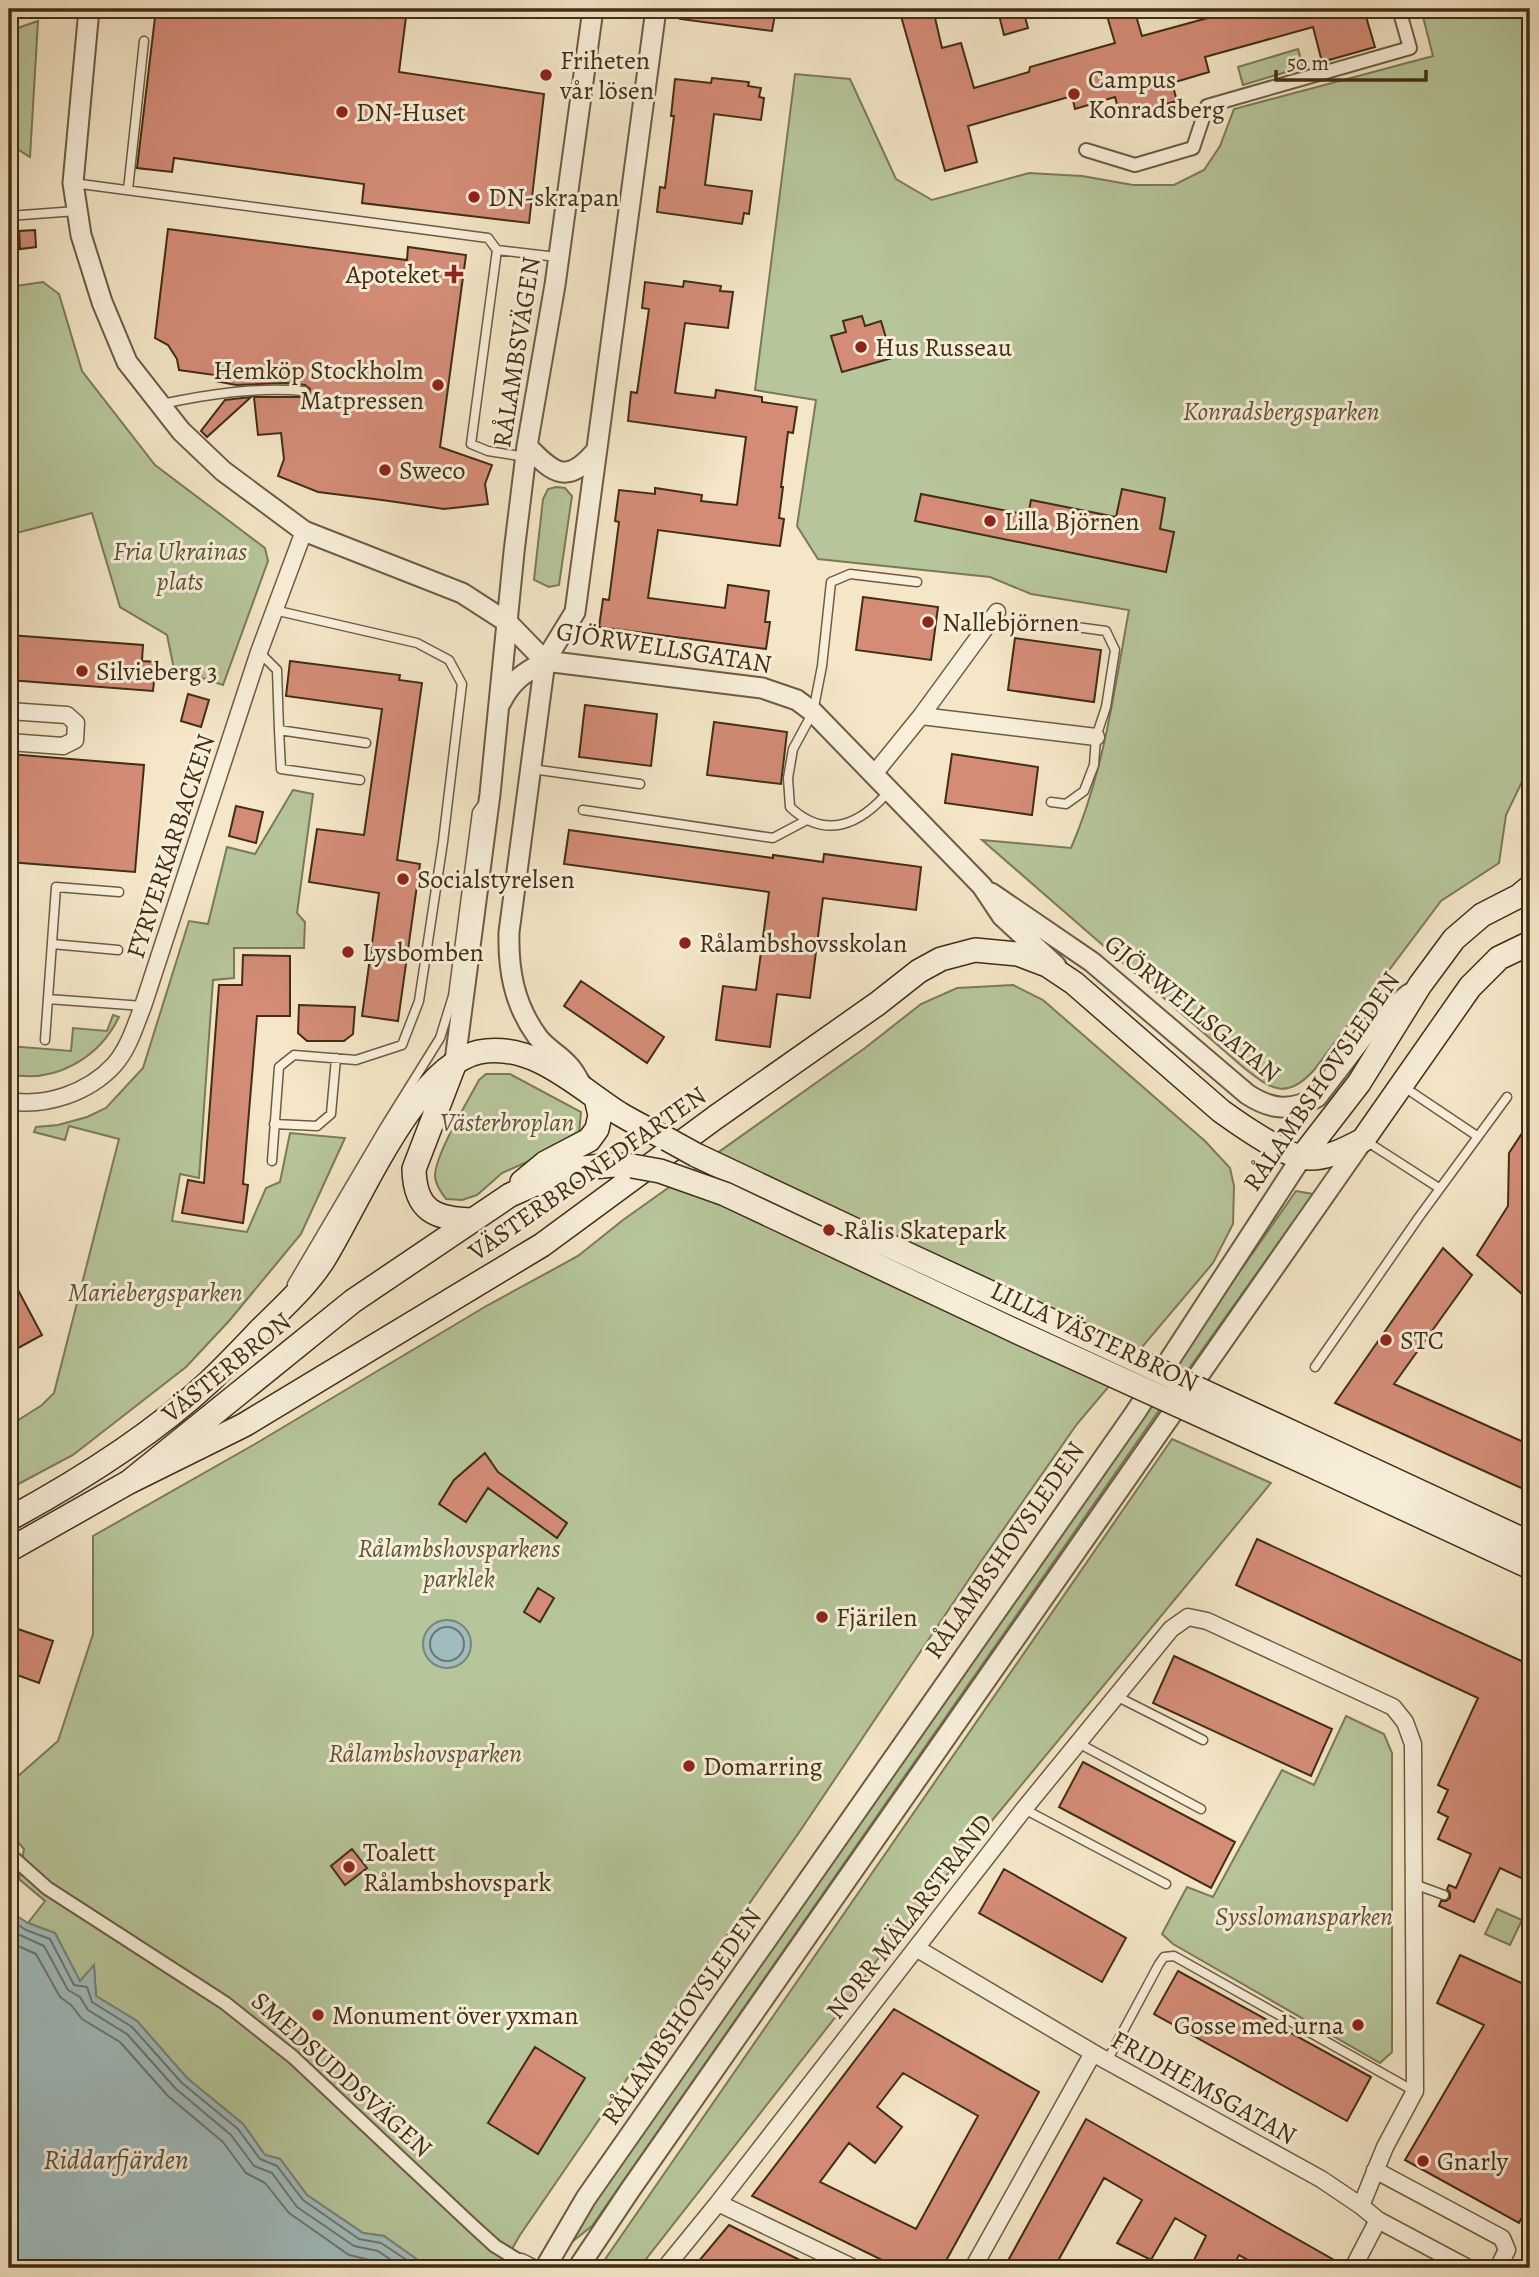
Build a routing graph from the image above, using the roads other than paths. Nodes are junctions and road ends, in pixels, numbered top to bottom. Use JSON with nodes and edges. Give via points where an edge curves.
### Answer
{"nodes":[{"id":1,"x":89,"y":9,"type":"edge"},
{"id":2,"x":593,"y":9,"type":"edge"},
{"id":3,"x":656,"y":9,"type":"edge"},
{"id":4,"x":1399,"y":9,"type":"edge"},
{"id":5,"x":144,"y":41,"type":"dead end"},
{"id":6,"x":1086,"y":150,"type":"dead end"},
{"id":7,"x":73,"y":183,"type":"junction"},
{"id":8,"x":128,"y":190,"type":"junction"},
{"id":9,"x":76,"y":211,"type":"junction"},
{"id":10,"x":9,"y":216,"type":"edge"},
{"id":11,"x":497,"y":250,"type":"junction"},
{"id":12,"x":559,"y":257,"type":"junction"},
{"id":13,"x":9,"y":258,"type":"edge"},
{"id":14,"x":303,"y":391,"type":"dead end"},
{"id":15,"x":159,"y":404,"type":"junction"},
{"id":16,"x":596,"y":451,"type":"junction"},
{"id":17,"x":526,"y":452,"type":"junction"},
{"id":18,"x":304,"y":531,"type":"junction"},
{"id":19,"x":916,"y":582,"type":"dead end"},
{"id":20,"x":274,"y":610,"type":"junction"},
{"id":21,"x":997,"y":612,"type":"dead end"},
{"id":22,"x":507,"y":622,"type":"junction"},
{"id":23,"x":1054,"y":624,"type":"dead end"},
{"id":24,"x":259,"y":652,"type":"junction"},
{"id":25,"x":545,"y":662,"type":"junction"},
{"id":26,"x":500,"y":704,"type":"junction"},
{"id":27,"x":9,"y":711,"type":"edge"},
{"id":28,"x":813,"y":712,"type":"junction"},
{"id":29,"x":921,"y":716,"type":"junction"},
{"id":30,"x":279,"y":730,"type":"junction"},
{"id":31,"x":1096,"y":737,"type":"junction"},
{"id":32,"x":9,"y":742,"type":"edge"},
{"id":33,"x":366,"y":743,"type":"dead end"},
{"id":34,"x":532,"y":769,"type":"junction"},
{"id":35,"x":874,"y":774,"type":"junction"},
{"id":36,"x":360,"y":780,"type":"dead end"},
{"id":37,"x":640,"y":784,"type":"dead end"},
{"id":38,"x":889,"y":790,"type":"junction"},
{"id":39,"x":490,"y":793,"type":"junction"},
{"id":40,"x":1051,"y":802,"type":"dead end"},
{"id":41,"x":583,"y":810,"type":"dead end"},
{"id":42,"x":805,"y":821,"type":"junction"},
{"id":43,"x":982,"y":886,"type":"junction"},
{"id":44,"x":1530,"y":887,"type":"edge"},
{"id":45,"x":119,"y":892,"type":"dead end"},
{"id":46,"x":1530,"y":943,"type":"edge"},
{"id":47,"x":52,"y":944,"type":"junction"},
{"id":48,"x":118,"y":950,"type":"dead end"},
{"id":49,"x":1074,"y":983,"type":"junction"},
{"id":50,"x":1420,"y":985,"type":"junction"},
{"id":51,"x":48,"y":999,"type":"junction"},
{"id":52,"x":143,"y":1006,"type":"junction"},
{"id":53,"x":45,"y":1040,"type":"dead end"},
{"id":54,"x":336,"y":1058,"type":"junction"},
{"id":55,"x":456,"y":1060,"type":"junction"},
{"id":56,"x":1401,"y":1084,"type":"junction"},
{"id":57,"x":590,"y":1093,"type":"junction"},
{"id":58,"x":1507,"y":1097,"type":"dead end"},
{"id":59,"x":9,"y":1101,"type":"edge"},
{"id":60,"x":1331,"y":1119,"type":"junction"},
{"id":61,"x":274,"y":1124,"type":"junction"},
{"id":62,"x":1477,"y":1136,"type":"junction"},
{"id":63,"x":1363,"y":1140,"type":"junction"},
{"id":64,"x":1301,"y":1157,"type":"junction"},
{"id":65,"x":272,"y":1161,"type":"dead end"},
{"id":66,"x":1439,"y":1188,"type":"junction"},
{"id":67,"x":510,"y":1195,"type":"junction"},
{"id":68,"x":473,"y":1220,"type":"junction"},
{"id":69,"x":274,"y":1316,"type":"junction"},
{"id":70,"x":1314,"y":1367,"type":"dead end"},
{"id":71,"x":1324,"y":1459,"type":"junction"},
{"id":72,"x":129,"y":1482,"type":"junction"},
{"id":73,"x":9,"y":1519,"type":"edge"},
{"id":74,"x":1530,"y":1543,"type":"edge"},
{"id":75,"x":9,"y":1550,"type":"edge"},
{"id":76,"x":1530,"y":1567,"type":"edge"},
{"id":77,"x":1116,"y":1696,"type":"junction"},
{"id":78,"x":1203,"y":1740,"type":"dead end"},
{"id":79,"x":1078,"y":1743,"type":"junction"},
{"id":80,"x":1024,"y":1809,"type":"junction"},
{"id":81,"x":1201,"y":1809,"type":"dead end"},
{"id":82,"x":11,"y":1861,"type":"edge"},
{"id":83,"x":1167,"y":1884,"type":"dead end"},
{"id":84,"x":1414,"y":1884,"type":"junction"},
{"id":85,"x":1444,"y":1895,"type":"dead end"},
{"id":86,"x":916,"y":1948,"type":"junction"},
{"id":87,"x":1100,"y":2057,"type":"junction"},
{"id":88,"x":1415,"y":2091,"type":"junction"},
{"id":89,"x":1375,"y":2170,"type":"junction"},
{"id":90,"x":718,"y":2203,"type":"junction"},
{"id":91,"x":1361,"y":2206,"type":"junction"},
{"id":92,"x":1378,"y":2220,"type":"junction"},
{"id":93,"x":526,"y":2265,"type":"edge"},
{"id":94,"x":545,"y":2268,"type":"edge"},
{"id":95,"x":578,"y":2268,"type":"edge"},
{"id":96,"x":665,"y":2268,"type":"edge"},
{"id":97,"x":854,"y":2268,"type":"edge"},
{"id":98,"x":972,"y":2268,"type":"edge"},
{"id":99,"x":1353,"y":2268,"type":"edge"},
{"id":100,"x":1468,"y":2268,"type":"edge"},
{"id":101,"x":1498,"y":2268,"type":"edge"}],
"edges":[{"from":1,"to":7,"type":"street","name":"GJÖRWELLSGATAN"},
{"from":2,"to":12,"type":"street","name":"RÅLAMBSVÄGEN"},
{"from":3,"to":16,"type":"street","name":"RÅLAMBSVÄGEN"},
{"from":4,"to":6,"type":"street","via":[[1410,48],[1207,106],[1193,148],[1135,165]]},
{"from":5,"to":8,"type":"lane"},
{"from":7,"to":8,"type":"lane"},
{"from":7,"to":9,"type":"street","name":"GJÖRWELLSGATAN"},
{"from":8,"to":11,"type":"lane","via":[[488,238]]},
{"from":9,"to":10,"type":"lane"},
{"from":9,"to":15,"type":"street","name":"GJÖRWELLSGATAN","via":[[90,268],[127,362]]},
{"from":10,"to":13,"type":"lane"},
{"from":11,"to":12,"type":"lane"},
{"from":11,"to":17,"type":"lane","via":[[471,444],[488,451]]},
{"from":12,"to":17,"type":"street","name":"RÅLAMBSVÄGEN"},
{"from":14,"to":15,"type":"lane","via":[[273,388],[216,393]]},
{"from":15,"to":18,"type":"street","name":"GJÖRWELLSGATAN","via":[[223,471]]},
{"from":16,"to":17,"type":"street","via":[[574,472],[548,466]]},
{"from":16,"to":25,"type":"street","name":"RÅLAMBSVÄGEN","via":[[575,612]]},
{"from":17,"to":22,"type":"street","name":"RÅLAMBSVÄGEN"},
{"from":18,"to":20,"type":"street","name":"FYRVERKARBACKEN"},
{"from":18,"to":22,"type":"street","name":"GJÖRWELLSGATAN","via":[[462,593]]},
{"from":19,"to":28,"type":"lane","via":[[850,574],[831,582]]},
{"from":20,"to":24,"type":"street","name":"FYRVERKARBACKEN"},
{"from":20,"to":54,"type":"lane","via":[[417,643],[449,660],[462,684],[419,1001],[402,1045],[356,1060]]},
{"from":21,"to":29,"type":"street"},
{"from":22,"to":25,"type":"street","name":"GJÖRWELLSGATAN"},
{"from":22,"to":26,"type":"street","name":"RÅLAMBSVÄGEN"},
{"from":23,"to":31,"type":"lane","via":[[1106,631],[1115,650]]},
{"from":24,"to":30,"type":"lane","via":[[277,670]]},
{"from":24,"to":52,"type":"street","name":"FYRVERKARBACKEN"},
{"from":25,"to":26,"type":"street","name":"RÅLAMBSVÄGEN","via":[[509,686]]},
{"from":25,"to":28,"type":"street","name":"GJÖRWELLSGATAN","via":[[762,688],[797,700]]},
{"from":25,"to":34,"type":"street","name":"RÅLAMBSVÄGEN"},
{"from":26,"to":39,"type":"street","name":"RÅLAMBSVÄGEN"},
{"from":27,"to":32,"type":"street","via":[[66,715],[76,723],[75,740],[63,746]]},
{"from":28,"to":35,"type":"street","name":"GJÖRWELLSGATAN"},
{"from":28,"to":42,"type":"lane","via":[[793,748],[788,778],[790,807]]},
{"from":29,"to":31,"type":"street"},
{"from":29,"to":35,"type":"street"},
{"from":30,"to":33,"type":"lane"},
{"from":30,"to":36,"type":"lane","via":[[281,769]]},
{"from":31,"to":40,"type":"lane","via":[[1094,765],[1084,791],[1066,804]]},
{"from":34,"to":37,"type":"lane"},
{"from":34,"to":57,"type":"street","name":"RÅLAMBSVÄGEN","via":[[509,932],[509,964],[537,1038],[570,1066]]},
{"from":35,"to":38,"type":"street","name":"GJÖRWELLSGATAN"},
{"from":38,"to":42,"type":"lane","via":[[875,808],[836,827]]},
{"from":38,"to":43,"type":"street","name":"GJÖRWELLSGATAN"},
{"from":39,"to":55,"type":"street","name":"RÅLAMBSVÄGEN"},
{"from":39,"to":69,"type":"lane","via":[[477,812],[453,996],[440,1038]]},
{"from":41,"to":42,"type":"lane","via":[[773,838]]},
{"from":43,"to":49,"type":"street","name":"GJÖRWELLSGATAN","via":[[1002,916]]},
{"from":43,"to":50,"type":"street","name":"GJÖRWELLSGATAN","via":[[1092,962],[1261,1103],[1277,1108],[1305,1104],[1317,1097],[1370,1028]]},
{"from":44,"to":50,"type":"main road","name":"RÅLAMBSHOVSLEDEN","via":[[1467,926]]},
{"from":45,"to":47,"type":"lane","via":[[56,887]]},
{"from":46,"to":56,"type":"main road","via":[[1499,958],[1470,986]]},
{"from":47,"to":48,"type":"lane"},
{"from":47,"to":51,"type":"lane"},
{"from":49,"to":64,"type":"main road","name":"GJÖRWELLSGATAN","via":[[1221,1111]]},
{"from":49,"to":72,"type":"main road","name":"VÄSTERBRONEDFARTEN","via":[[1047,965],[1018,954],[975,950],[941,959],[542,1245],[244,1425]]},
{"from":50,"to":60,"type":"main road","name":"RÅLAMBSHOVSLEDEN"},
{"from":51,"to":52,"type":"lane"},
{"from":51,"to":53,"type":"lane"},
{"from":52,"to":59,"type":"street","name":"FYRVERKARBACKEN","via":[[129,1042],[95,1081],[51,1100]]},
{"from":54,"to":61,"type":"lane","via":[[331,1114],[317,1126]]},
{"from":54,"to":61,"type":"lane","via":[[294,1055],[279,1067]]},
{"from":55,"to":57,"type":"main road","via":[[481,1051],[517,1054]]},
{"from":55,"to":68,"type":"main road","via":[[414,1169],[414,1184],[428,1210],[443,1217]]},
{"from":55,"to":69,"type":"main road","name":"VÄSTERBRON","via":[[400,1125],[324,1260]]},
{"from":56,"to":62,"type":"lane"},
{"from":56,"to":63,"type":"main road"},
{"from":57,"to":67,"type":"main road","via":[[600,1115],[589,1140],[545,1163]]},
{"from":57,"to":71,"type":"main road","name":"LILLA VÄSTERBRON","bridge":true,"via":[[733,1174]]},
{"from":58,"to":62,"type":"lane"},
{"from":60,"to":63,"type":"main road"},
{"from":60,"to":64,"type":"main road","name":"RÅLAMBSHOVSLEDEN"},
{"from":61,"to":65,"type":"lane"},
{"from":62,"to":66,"type":"lane"},
{"from":63,"to":64,"type":"main road","via":[[1321,1157]]},
{"from":63,"to":66,"type":"lane"},
{"from":63,"to":95,"type":"street"},
{"from":64,"to":94,"type":"street","name":"RÅLAMBSHOVSLEDEN","via":[[1135,1413],[586,2198]]},
{"from":66,"to":70,"type":"lane"},
{"from":67,"to":68,"type":"main road"},
{"from":67,"to":71,"type":"main road","name":"LILLA VÄSTERBRON","bridge":true,"via":[[571,1171],[613,1165],[660,1171],[725,1194],[1022,1334]]},
{"from":68,"to":72,"type":"main road","name":"VÄSTERBRON","via":[[353,1301]]},
{"from":69,"to":73,"type":"main road","name":"VÄSTERBRON","via":[[208,1383],[140,1438]]},
{"from":71,"to":74,"type":"main road","name":"LILLA VÄSTERBRON"},
{"from":71,"to":76,"type":"main road","name":"LILLA VÄSTERBRON"},
{"from":72,"to":75,"type":"main road","name":"VÄSTERBRON"},
{"from":77,"to":78,"type":"lane"},
{"from":77,"to":79,"type":"street","name":"NORR MÄLARSTRAND"},
{"from":77,"to":84,"type":"street","name":"NORR MÄLARSTRAND","via":[[1171,1629],[1188,1617],[1206,1621],[1393,1707],[1413,1744]]},
{"from":79,"to":80,"type":"street","name":"NORR MÄLARSTRAND"},
{"from":79,"to":81,"type":"lane"},
{"from":80,"to":83,"type":"lane"},
{"from":80,"to":86,"type":"street","name":"NORR MÄLARSTRAND"},
{"from":82,"to":93,"type":"street","name":"SMEDSUDDSVÄGEN","via":[[235,2011],[292,2057],[495,2246]]},
{"from":84,"to":85,"type":"lane"},
{"from":84,"to":88,"type":"street"},
{"from":86,"to":87,"type":"street","name":"FRIDHEMSGATAN"},
{"from":86,"to":90,"type":"street","name":"NORR MÄLARSTRAND"},
{"from":87,"to":88,"type":"lane","via":[[1164,1957],[1174,1956]]},
{"from":87,"to":91,"type":"street","name":"FRIDHEMSGATAN","via":[[1321,2179]]},
{"from":87,"to":98,"type":"street"},
{"from":88,"to":89,"type":"street"},
{"from":89,"to":91,"type":"street"},
{"from":89,"to":101,"type":"street","via":[[1502,2238],[1507,2249]]},
{"from":90,"to":96,"type":"street","name":"NORR MÄLARSTRAND"},
{"from":90,"to":97,"type":"street"},
{"from":91,"to":92,"type":"street","name":"FRIDHEMSGATAN"},
{"from":92,"to":99,"type":"street"},
{"from":92,"to":100,"type":"street","name":"FRIDHEMSGATAN"}]}
